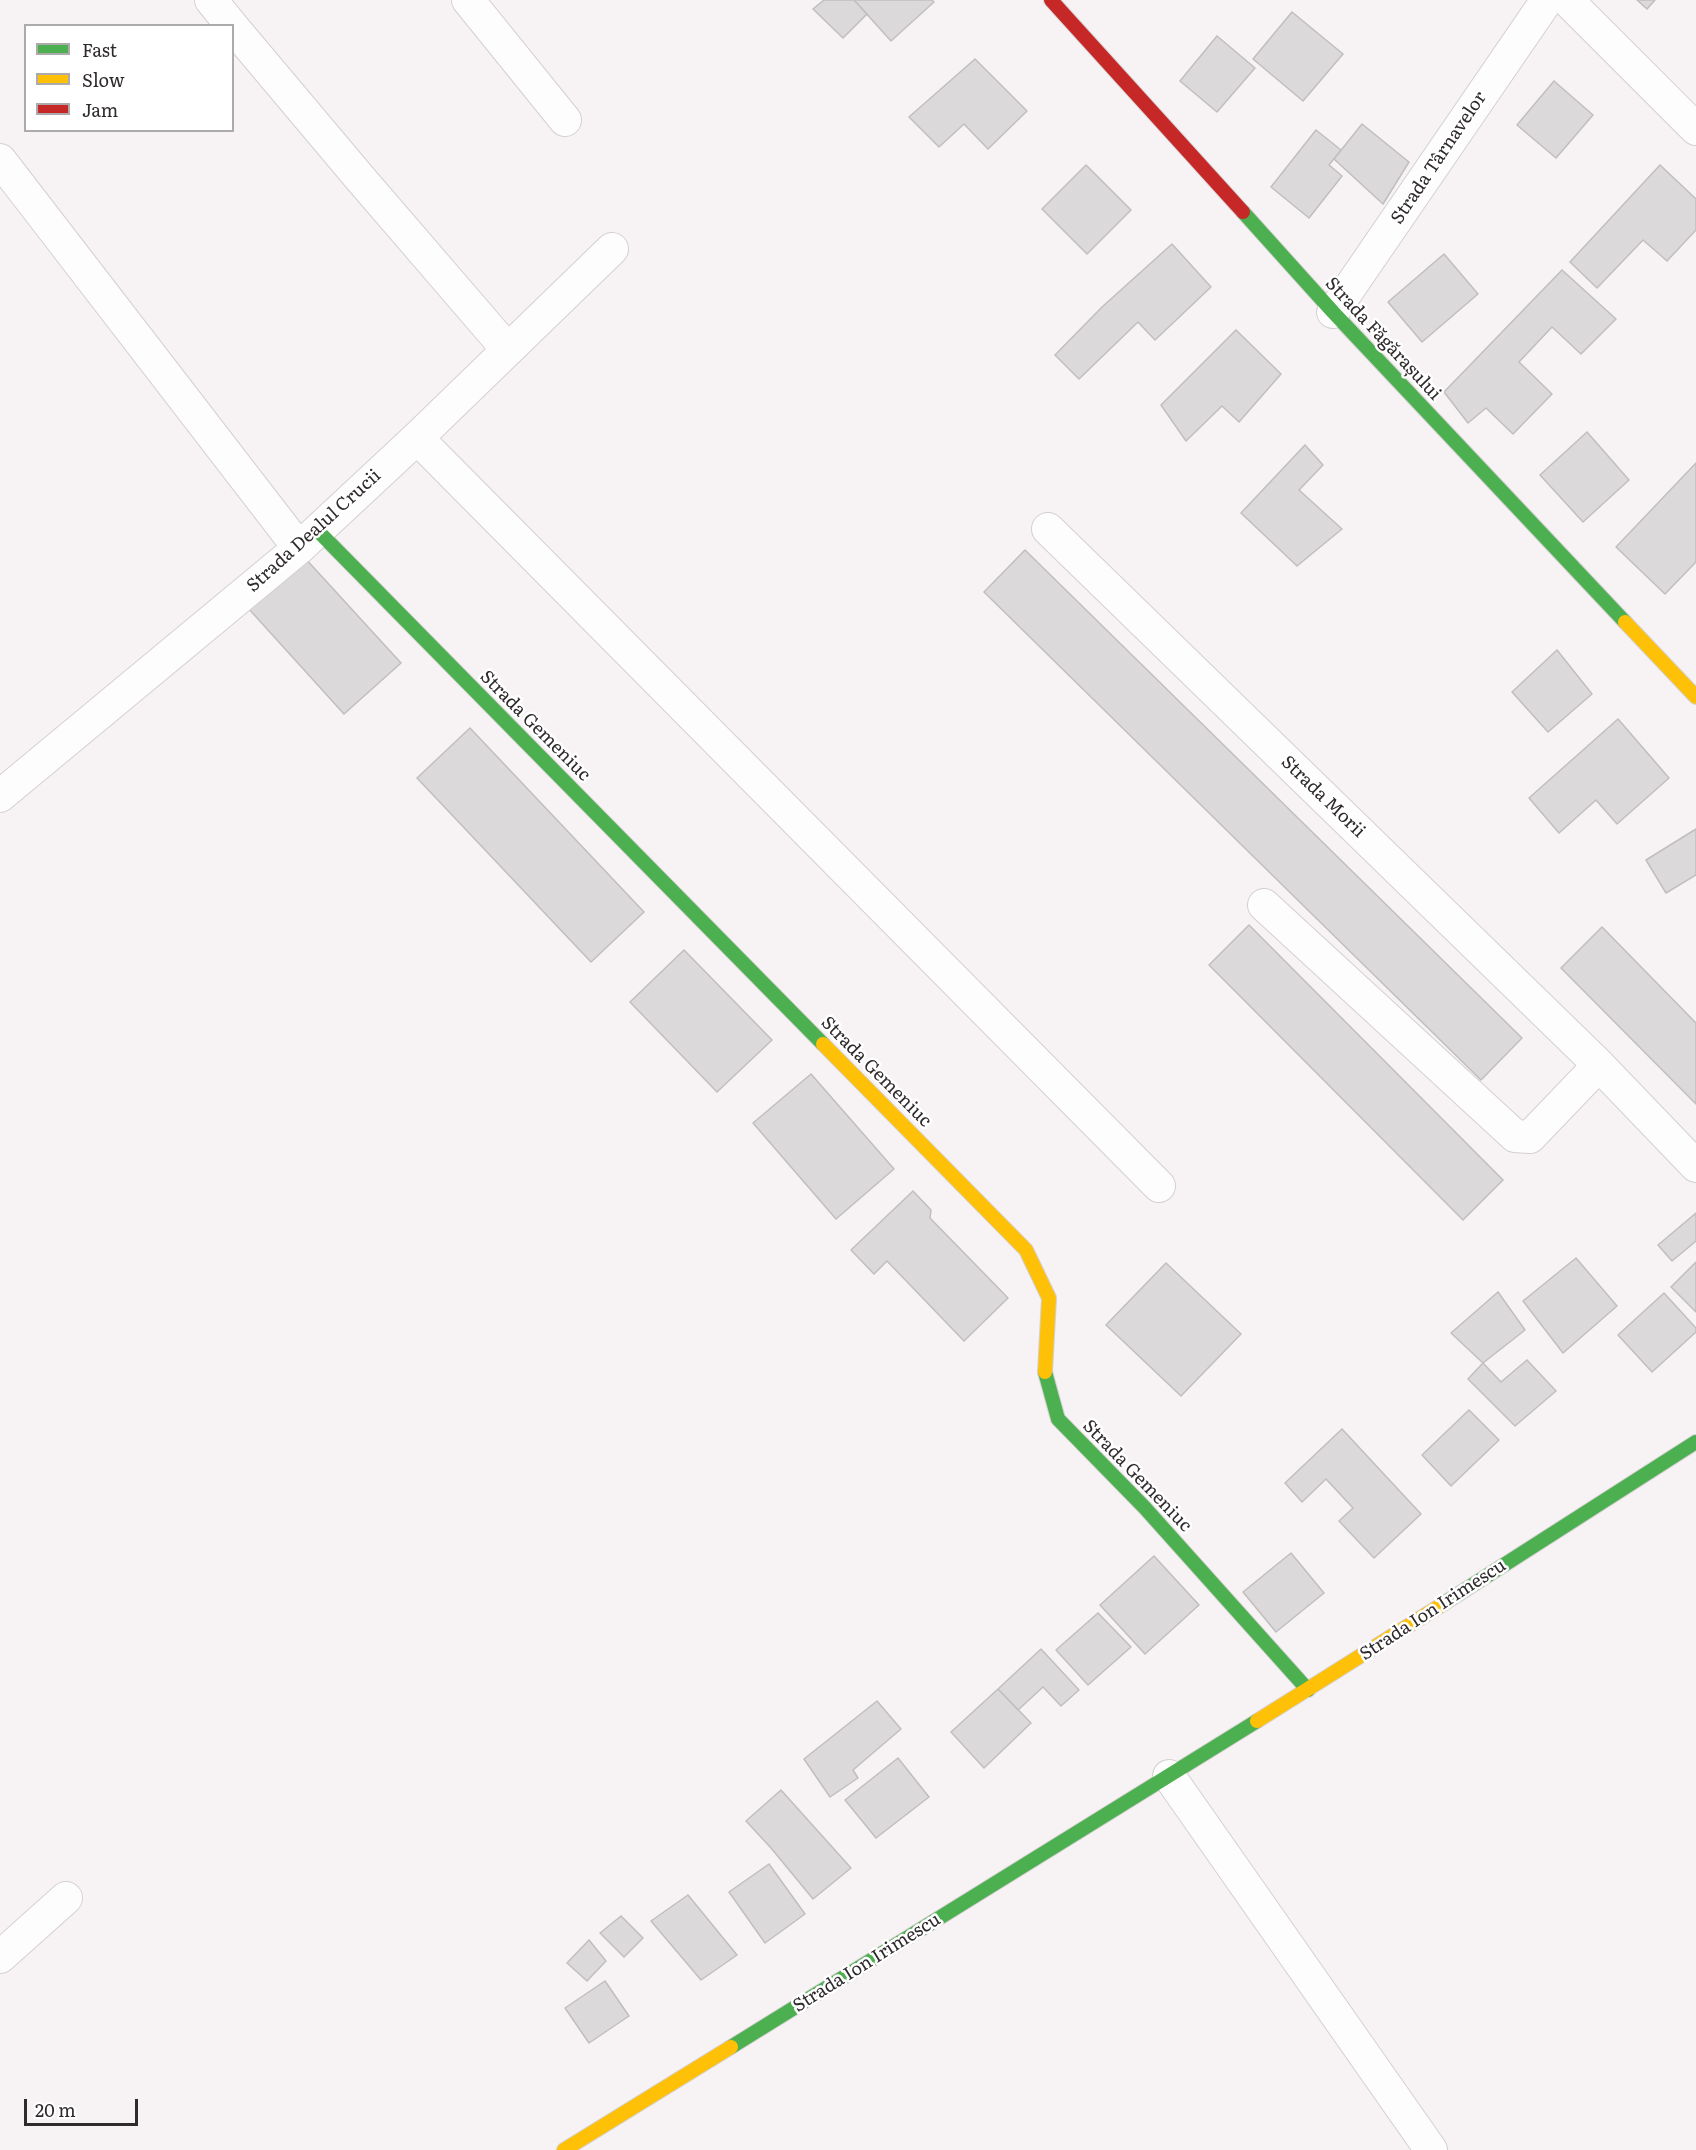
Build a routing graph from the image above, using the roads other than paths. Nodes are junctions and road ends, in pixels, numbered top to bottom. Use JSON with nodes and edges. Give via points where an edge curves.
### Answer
{"nodes":[{"id":1,"x":211,"y":0,"type":"edge"},
{"id":2,"x":468,"y":0,"type":"edge"},
{"id":3,"x":1051,"y":0,"type":"edge"},
{"id":4,"x":1550,"y":1,"type":"edge"},
{"id":5,"x":230,"y":24,"type":"edge"},
{"id":6,"x":234,"y":28,"type":"edge"},
{"id":7,"x":565,"y":120,"type":"dead end"},
{"id":8,"x":1696,"y":129,"type":"edge"},
{"id":9,"x":0,"y":160,"type":"edge"},
{"id":10,"x":612,"y":249,"type":"dead end"},
{"id":11,"x":1333,"y":312,"type":"junction"},
{"id":12,"x":508,"y":350,"type":"junction"},
{"id":13,"x":417,"y":438,"type":"junction"},
{"id":14,"x":1048,"y":529,"type":"dead end"},
{"id":15,"x":308,"y":540,"type":"junction"},
{"id":16,"x":1696,"y":697,"type":"edge"},
{"id":17,"x":0,"y":796,"type":"edge"},
{"id":18,"x":1264,"y":905,"type":"dead end"},
{"id":19,"x":1599,"y":1065,"type":"junction"},
{"id":20,"x":1696,"y":1166,"type":"edge"},
{"id":21,"x":1159,"y":1186,"type":"dead end"},
{"id":22,"x":1696,"y":1442,"type":"edge"},
{"id":23,"x":1308,"y":1690,"type":"junction"},
{"id":24,"x":1169,"y":1776,"type":"junction"},
{"id":25,"x":66,"y":1898,"type":"dead end"},
{"id":26,"x":0,"y":1958,"type":"edge"},
{"id":27,"x":564,"y":2150,"type":"edge"},
{"id":28,"x":1431,"y":2150,"type":"edge"}],
"edges":[{"from":1,"to":5,"type":"street"},
{"from":2,"to":7,"type":"street"},
{"from":3,"to":11,"type":"street","name":"Strada Făgărașului"},
{"from":4,"to":8,"type":"street","name":"Strada Târnavelor"},
{"from":4,"to":11,"type":"street","name":"Strada Târnavelor"},
{"from":6,"to":12,"type":"street"},
{"from":9,"to":15,"type":"street"},
{"from":10,"to":12,"type":"street","name":"Strada Dealul Crucii"},
{"from":11,"to":16,"type":"street","name":"Strada Făgărașului"},
{"from":12,"to":13,"type":"street","name":"Strada Dealul Crucii"},
{"from":13,"to":15,"type":"street","name":"Strada Dealul Crucii"},
{"from":13,"to":21,"type":"street"},
{"from":14,"to":19,"type":"street","name":"Strada Morii"},
{"from":15,"to":17,"type":"street","name":"Strada Dealul Crucii"},
{"from":15,"to":23,"type":"street","name":"Strada Gemeniuc","via":[[1026,1250],[1049,1298],[1045,1374],[1058,1419],[1145,1508]]},
{"from":18,"to":19,"type":"street","via":[[1515,1136],[1530,1137]]},
{"from":19,"to":20,"type":"street","name":"Strada Morii"},
{"from":22,"to":23,"type":"street","name":"Strada Ion Irimescu"},
{"from":23,"to":24,"type":"street","name":"Strada Ion Irimescu"},
{"from":24,"to":27,"type":"street","name":"Strada Ion Irimescu"},
{"from":24,"to":28,"type":"street"},
{"from":25,"to":26,"type":"street"}]}
